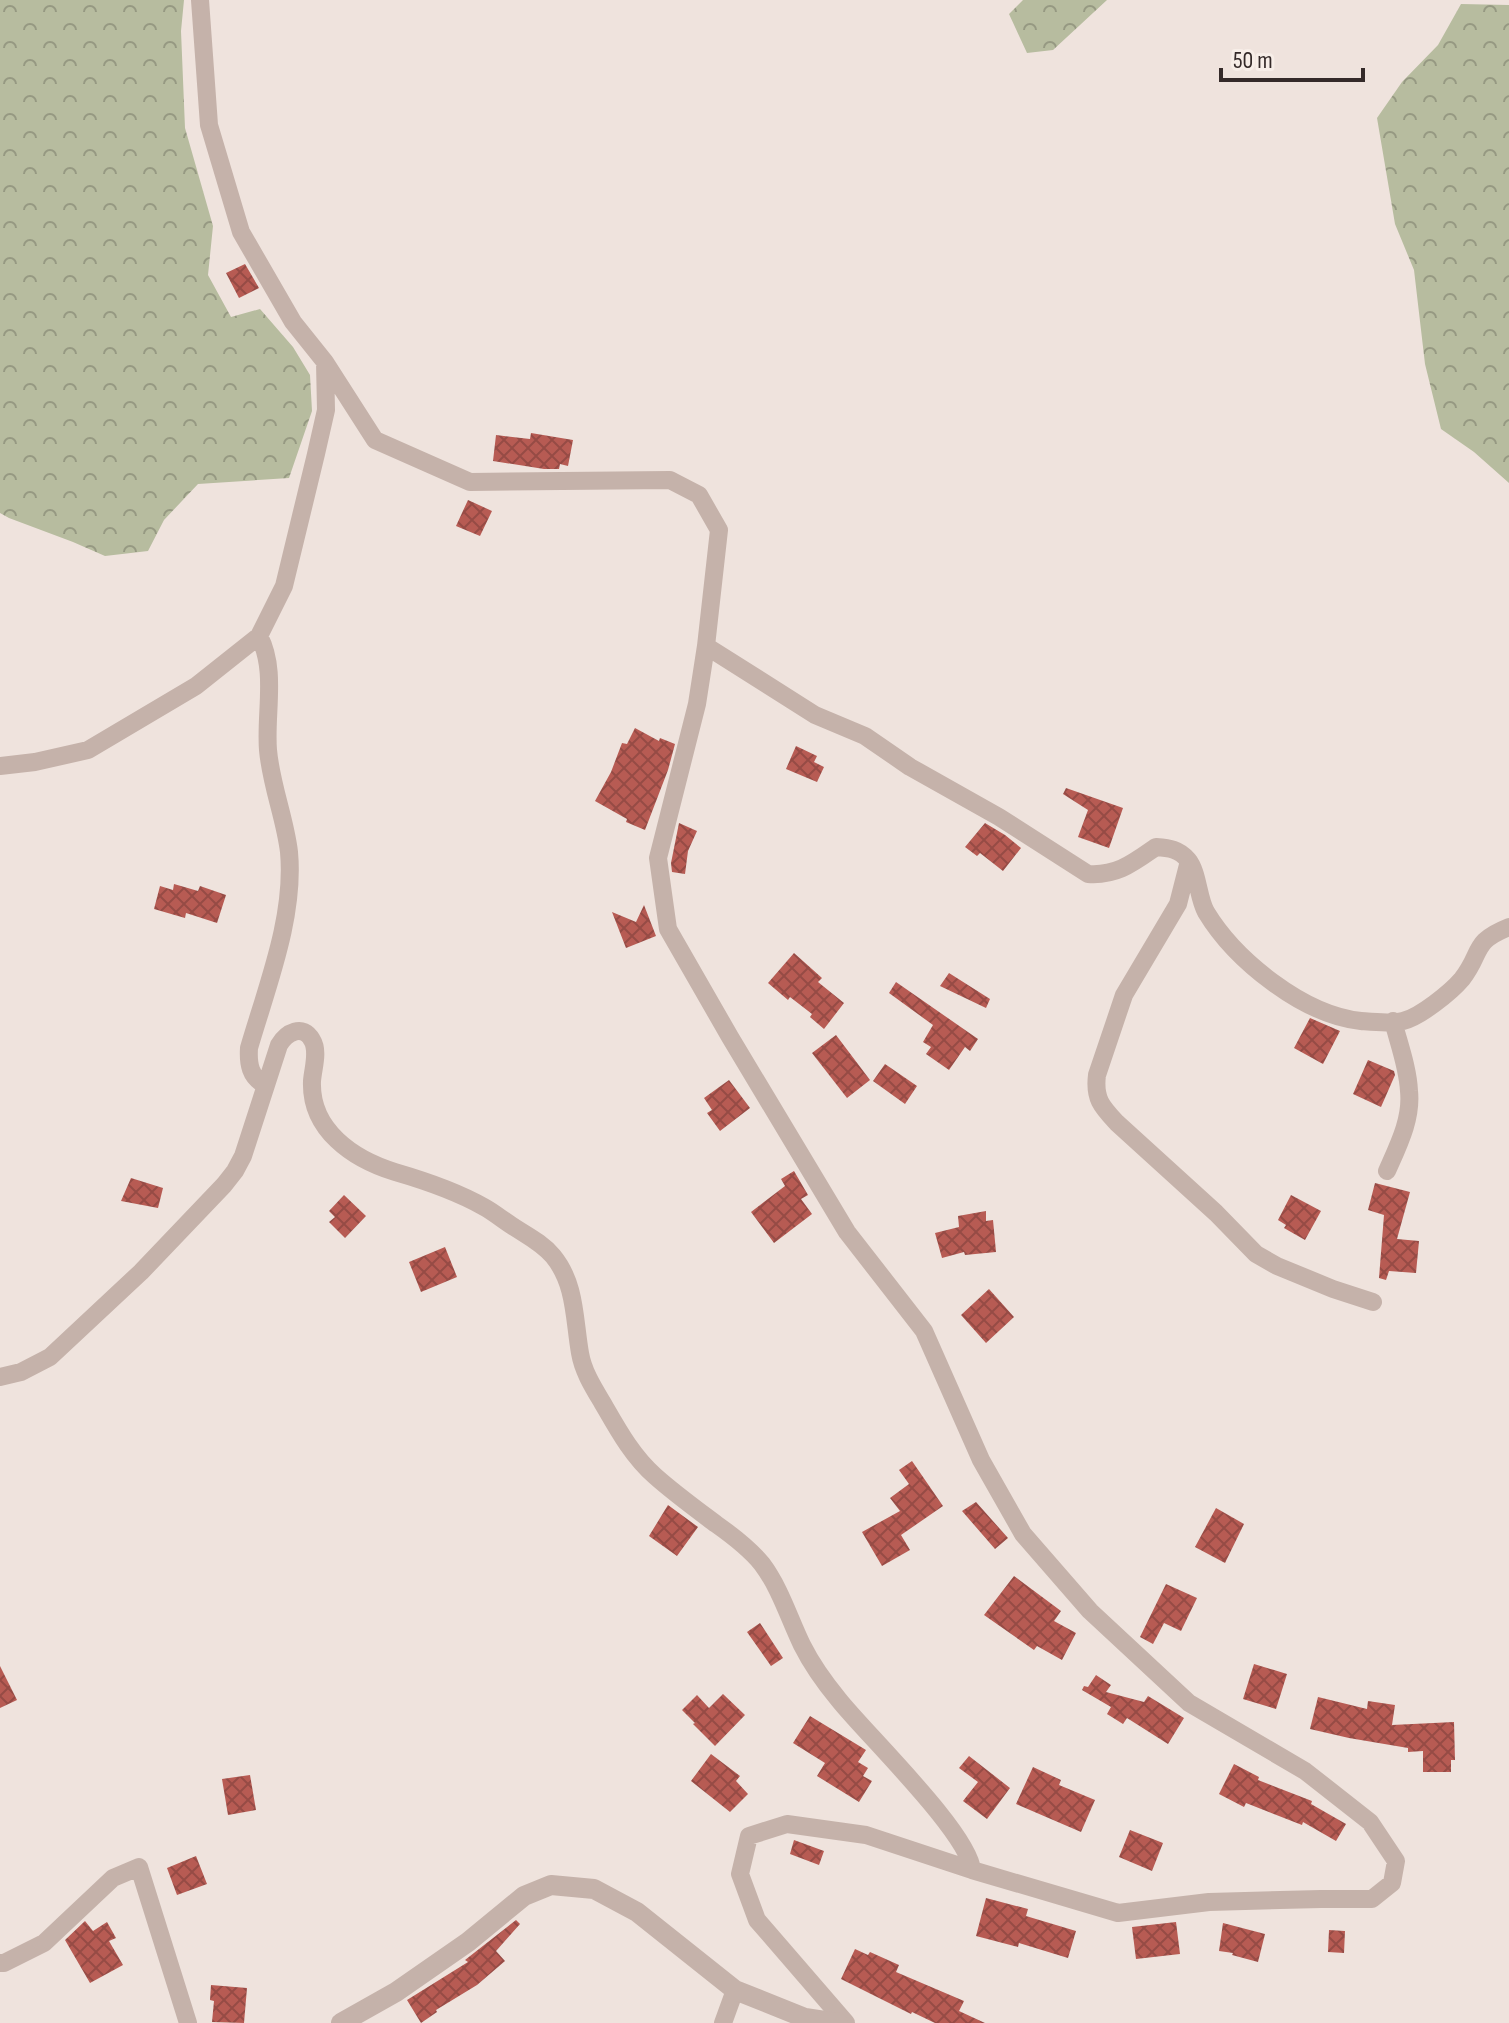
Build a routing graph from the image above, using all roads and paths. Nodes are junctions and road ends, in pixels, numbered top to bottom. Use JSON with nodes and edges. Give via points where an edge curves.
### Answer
{"nodes":[{"id":1,"x":200,"y":0,"type":"edge"},
{"id":2,"x":325,"y":362,"type":"junction"},
{"id":3,"x":259,"y":636,"type":"junction"},
{"id":4,"x":706,"y":646,"type":"junction"},
{"id":5,"x":0,"y":766,"type":"edge"},
{"id":6,"x":1189,"y":861,"type":"junction"},
{"id":7,"x":1509,"y":927,"type":"edge"},
{"id":8,"x":1393,"y":1021,"type":"junction"},
{"id":9,"x":265,"y":1085,"type":"junction"},
{"id":10,"x":1387,"y":1171,"type":"dead end"},
{"id":11,"x":1373,"y":1302,"type":"dead end"},
{"id":12,"x":0,"y":1377,"type":"edge"},
{"id":13,"x":972,"y":1870,"type":"junction"},
{"id":14,"x":0,"y":1963,"type":"edge"},
{"id":15,"x":735,"y":1990,"type":"junction"},
{"id":16,"x":188,"y":2023,"type":"edge"},
{"id":17,"x":341,"y":2023,"type":"edge"},
{"id":18,"x":723,"y":2023,"type":"edge"},
{"id":19,"x":838,"y":2023,"type":"edge"},
{"id":20,"x":846,"y":2023,"type":"edge"}],
"edges":[{"from":1,"to":2,"type":"street","via":[[209,125],[241,232],[293,322]]},
{"from":2,"to":3,"type":"street","via":[[326,410],[316,454],[284,586]]},
{"from":2,"to":4,"type":"street","via":[[375,440],[470,482],[670,480],[699,495],[719,530]]},
{"from":3,"to":5,"type":"street","via":[[196,686],[88,750]]},
{"from":3,"to":9,"type":"street","via":[[268,669],[269,759],[290,874],[286,919],[249,1048],[252,1074]]},
{"from":4,"to":6,"type":"street","via":[[815,715],[865,736],[1088,874],[1105,875],[1129,866],[1156,847],[1173,848]]},
{"from":4,"to":13,"type":"street","via":[[697,704],[658,858],[668,929],[847,1232],[924,1331],[981,1460],[1023,1534],[1090,1611],[1189,1703],[1305,1771],[1370,1822],[1396,1861],[1392,1883],[1372,1899],[1209,1902],[1118,1913]]},
{"from":6,"to":8,"type":"street","via":[[1205,910],[1241,958],[1323,1011],[1359,1021]]},
{"from":6,"to":11,"type":"street","via":[[1178,904],[1124,995],[1097,1075],[1098,1098],[1117,1123],[1256,1254]]},
{"from":7,"to":8,"type":"street","via":[[1484,940],[1462,979],[1440,998],[1417,1016]]},
{"from":8,"to":10,"type":"street","via":[[1409,1108]]},
{"from":9,"to":12,"type":"street","via":[[243,1156],[224,1185],[50,1357]]},
{"from":9,"to":13,"type":"street","via":[[285,1035],[309,1035],[315,1051],[313,1100],[325,1128],[338,1141],[372,1164],[464,1196],[552,1255],[568,1282],[584,1369],[629,1446],[653,1475],[762,1564],[820,1675],[933,1806],[970,1857]]},
{"from":13,"to":20,"type":"street","via":[[866,1835],[814,1827],[787,1824],[749,1836],[740,1874],[757,1920]]},
{"from":14,"to":16,"type":"street","via":[[44,1943],[113,1878],[139,1867]]},
{"from":15,"to":17,"type":"street","via":[[637,1912],[594,1889],[551,1885],[524,1896],[408,1984]]},
{"from":15,"to":18,"type":"street"},
{"from":15,"to":19,"type":"street","via":[[805,2018]]}]}
